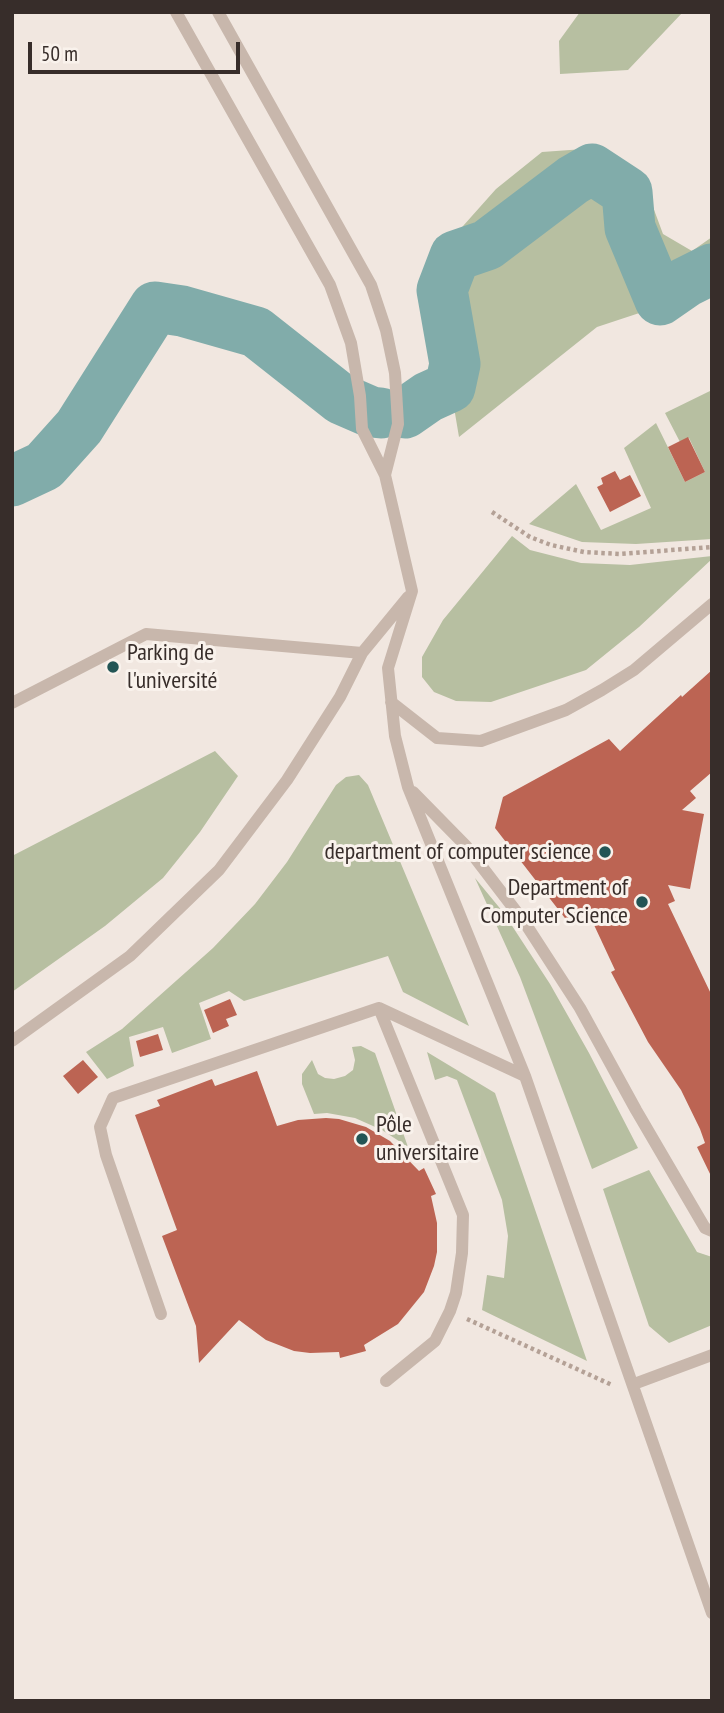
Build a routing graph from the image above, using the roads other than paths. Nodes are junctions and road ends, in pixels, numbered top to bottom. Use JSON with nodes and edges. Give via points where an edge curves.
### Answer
{"nodes":[{"id":1,"x":176,"y":12,"type":"edge"},
{"id":2,"x":218,"y":12,"type":"edge"},
{"id":3,"x":385,"y":475,"type":"junction"},
{"id":4,"x":412,"y":591,"type":"junction"},
{"id":5,"x":712,"y":604,"type":"edge"},
{"id":6,"x":362,"y":653,"type":"junction"},
{"id":7,"x":391,"y":702,"type":"junction"},
{"id":8,"x":12,"y":703,"type":"edge"},
{"id":9,"x":408,"y":787,"type":"junction"},
{"id":10,"x":379,"y":1008,"type":"junction"},
{"id":11,"x":12,"y":1041,"type":"edge"},
{"id":12,"x":525,"y":1076,"type":"junction"},
{"id":13,"x":712,"y":1231,"type":"edge"},
{"id":14,"x":161,"y":1314,"type":"dead end"},
{"id":15,"x":712,"y":1355,"type":"edge"},
{"id":16,"x":386,"y":1381,"type":"dead end"},
{"id":17,"x":636,"y":1391,"type":"junction"},
{"id":18,"x":712,"y":1613,"type":"edge"}],
"edges":[{"from":1,"to":3,"type":"lane","via":[[330,285],[351,343],[362,429]]},
{"from":2,"to":3,"type":"lane","via":[[371,285],[395,373],[398,424]]},
{"from":3,"to":4,"type":"lane"},
{"from":4,"to":6,"type":"lane"},
{"from":4,"to":7,"type":"lane","via":[[388,668]]},
{"from":5,"to":7,"type":"lane","via":[[634,670],[602,690],[566,710],[481,741],[437,738]]},
{"from":6,"to":8,"type":"lane","via":[[146,634]]},
{"from":6,"to":11,"type":"lane","via":[[340,697],[287,779],[219,870],[130,956]]},
{"from":7,"to":9,"type":"lane"},
{"from":9,"to":12,"type":"lane"},
{"from":9,"to":13,"type":"lane","via":[[466,846],[525,923],[580,1008],[705,1228]]},
{"from":10,"to":12,"type":"lane"},
{"from":10,"to":14,"type":"lane","via":[[113,1098],[100,1127],[106,1155]]},
{"from":10,"to":16,"type":"lane","via":[[463,1215],[463,1253],[450,1311],[435,1341]]},
{"from":12,"to":17,"type":"lane"},
{"from":15,"to":17,"type":"lane"},
{"from":17,"to":18,"type":"lane"}]}
